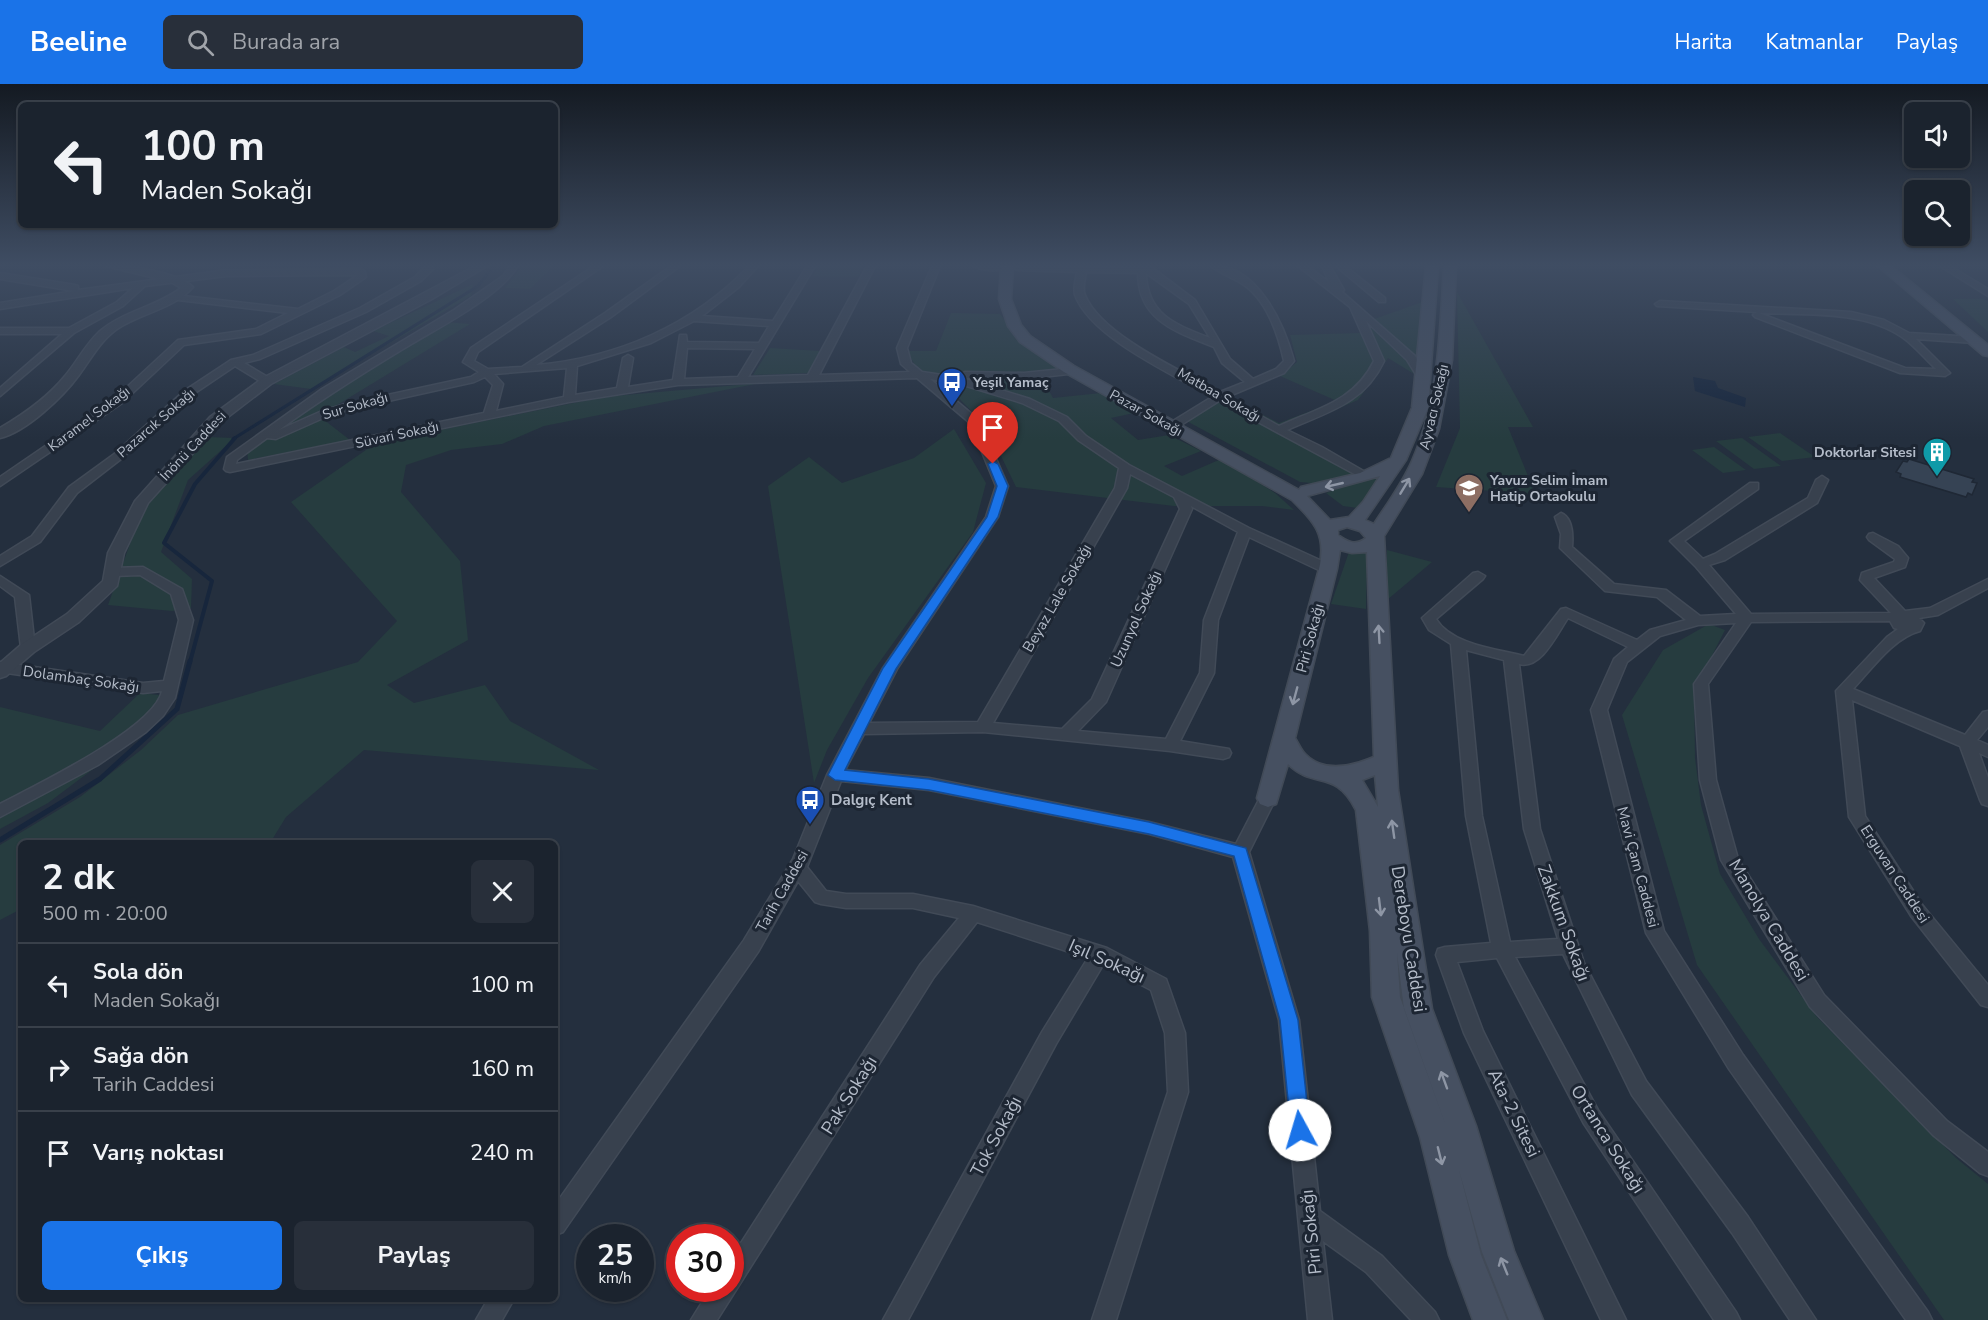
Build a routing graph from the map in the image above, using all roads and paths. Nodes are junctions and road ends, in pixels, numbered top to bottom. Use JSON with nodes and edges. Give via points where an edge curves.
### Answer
{"nodes":[{"id":1,"x":84,"y":324,"type":"edge"},
{"id":2,"x":120,"y":324,"type":"edge"},
{"id":3,"x":275,"y":324,"type":"edge"},
{"id":4,"x":332,"y":324,"type":"edge"},
{"id":5,"x":378,"y":324,"type":"edge"},
{"id":6,"x":438,"y":324,"type":"edge"},
{"id":7,"x":513,"y":324,"type":"edge"},
{"id":8,"x":594,"y":324,"type":"edge"},
{"id":9,"x":685,"y":324,"type":"edge"},
{"id":10,"x":772,"y":324,"type":"edge"},
{"id":11,"x":776,"y":324,"type":"joint"},
{"id":12,"x":841,"y":324,"type":"edge"},
{"id":13,"x":912,"y":324,"type":"edge"},
{"id":14,"x":1014,"y":324,"type":"edge"},
{"id":15,"x":1028,"y":324,"type":"edge"},
{"id":16,"x":1101,"y":324,"type":"edge"},
{"id":17,"x":1171,"y":324,"type":"edge"},
{"id":18,"x":1205,"y":324,"type":"edge"},
{"id":19,"x":1274,"y":324,"type":"edge"},
{"id":20,"x":1362,"y":324,"type":"edge"},
{"id":21,"x":1373,"y":324,"type":"edge"},
{"id":22,"x":1428,"y":324,"type":"edge"},
{"id":23,"x":1447,"y":324,"type":"edge"},
{"id":24,"x":1782,"y":324,"type":"edge"},
{"id":25,"x":1884,"y":324,"type":"edge"},
{"id":26,"x":1954,"y":324,"type":"edge"},
{"id":27,"x":1972,"y":324,"type":"edge"},
{"id":28,"x":682,"y":326,"type":"junction"},
{"id":29,"x":0,"y":331,"type":"edge"},
{"id":30,"x":71,"y":331,"type":"junction"},
{"id":31,"x":1907,"y":336,"type":"junction"},
{"id":32,"x":1988,"y":337,"type":"edge"},
{"id":33,"x":1974,"y":340,"type":"junction"},
{"id":34,"x":684,"y":345,"type":"junction"},
{"id":35,"x":1218,"y":345,"type":"junction"},
{"id":36,"x":762,"y":346,"type":"junction"},
{"id":37,"x":1988,"y":352,"type":"edge"},
{"id":38,"x":628,"y":358,"type":"dead end"},
{"id":39,"x":235,"y":362,"type":"junction"},
{"id":40,"x":572,"y":364,"type":"junction"},
{"id":41,"x":524,"y":369,"type":"junction"},
{"id":42,"x":1073,"y":371,"type":"junction"},
{"id":43,"x":486,"y":372,"type":"junction"},
{"id":44,"x":917,"y":375,"type":"junction"},
{"id":45,"x":947,"y":377,"type":"junction"},
{"id":46,"x":813,"y":378,"type":"junction"},
{"id":47,"x":1424,"y":379,"type":"junction"},
{"id":48,"x":742,"y":380,"type":"junction"},
{"id":49,"x":267,"y":381,"type":"junction"},
{"id":50,"x":678,"y":382,"type":"junction"},
{"id":51,"x":1252,"y":383,"type":"junction"},
{"id":52,"x":622,"y":391,"type":"junction"},
{"id":53,"x":0,"y":393,"type":"edge"},
{"id":54,"x":1221,"y":396,"type":"junction"},
{"id":55,"x":569,"y":399,"type":"junction"},
{"id":56,"x":489,"y":416,"type":"junction"},
{"id":57,"x":1177,"y":423,"type":"junction"},
{"id":58,"x":1278,"y":430,"type":"junction"},
{"id":59,"x":0,"y":434,"type":"edge"},
{"id":60,"x":231,"y":459,"type":"junction"},
{"id":61,"x":1398,"y":460,"type":"junction"},
{"id":62,"x":1125,"y":467,"type":"junction"},
{"id":63,"x":1366,"y":476,"type":"junction"},
{"id":64,"x":1822,"y":480,"type":"dead end"},
{"id":65,"x":0,"y":482,"type":"edge"},
{"id":66,"x":1754,"y":486,"type":"dead end"},
{"id":67,"x":1307,"y":491,"type":"junction"},
{"id":68,"x":1179,"y":495,"type":"junction"},
{"id":69,"x":1561,"y":518,"type":"dead end"},
{"id":70,"x":1350,"y":522,"type":"junction"},
{"id":71,"x":1245,"y":531,"type":"junction"},
{"id":72,"x":1329,"y":535,"type":"junction"},
{"id":73,"x":1873,"y":537,"type":"dead end"},
{"id":74,"x":1375,"y":538,"type":"junction"},
{"id":75,"x":0,"y":562,"type":"edge"},
{"id":76,"x":1701,"y":564,"type":"junction"},
{"id":77,"x":1328,"y":569,"type":"junction"},
{"id":78,"x":113,"y":572,"type":"junction"},
{"id":79,"x":1478,"y":576,"type":"dead end"},
{"id":80,"x":0,"y":580,"type":"edge"},
{"id":81,"x":1988,"y":583,"type":"edge"},
{"id":82,"x":1748,"y":618,"type":"junction"},
{"id":83,"x":1904,"y":620,"type":"junction"},
{"id":84,"x":1697,"y":621,"type":"junction"},
{"id":85,"x":1458,"y":643,"type":"junction"},
{"id":86,"x":1638,"y":646,"type":"junction"},
{"id":87,"x":28,"y":648,"type":"junction"},
{"id":88,"x":1511,"y":657,"type":"junction"},
{"id":89,"x":2,"y":669,"type":"edge"},
{"id":90,"x":171,"y":685,"type":"junction"},
{"id":91,"x":1844,"y":691,"type":"junction"},
{"id":92,"x":1988,"y":716,"type":"edge"},
{"id":93,"x":982,"y":727,"type":"junction"},
{"id":94,"x":860,"y":729,"type":"junction"},
{"id":95,"x":1066,"y":734,"type":"junction"},
{"id":96,"x":1284,"y":738,"type":"junction"},
{"id":97,"x":1967,"y":742,"type":"junction"},
{"id":98,"x":1170,"y":745,"type":"junction"},
{"id":99,"x":1988,"y":751,"type":"edge"},
{"id":100,"x":1223,"y":753,"type":"dead end"},
{"id":101,"x":1385,"y":762,"type":"junction"},
{"id":102,"x":1311,"y":770,"type":"junction"},
{"id":103,"x":835,"y":775,"type":"junction"},
{"id":104,"x":1341,"y":776,"type":"junction"},
{"id":105,"x":1268,"y":798,"type":"junction"},
{"id":106,"x":1988,"y":800,"type":"edge"},
{"id":107,"x":0,"y":811,"type":"edge"},
{"id":108,"x":1240,"y":852,"type":"junction"},
{"id":109,"x":797,"y":867,"type":"junction"},
{"id":110,"x":973,"y":913,"type":"junction"},
{"id":111,"x":1569,"y":946,"type":"junction"},
{"id":112,"x":1502,"y":950,"type":"junction"},
{"id":113,"x":1100,"y":954,"type":"junction"},
{"id":114,"x":1988,"y":999,"type":"edge"},
{"id":115,"x":1988,"y":1165,"type":"edge"},
{"id":116,"x":1310,"y":1217,"type":"junction"},
{"id":117,"x":558,"y":1220,"type":"edge"},
{"id":118,"x":744,"y":1260,"type":"edge"},
{"id":119,"x":500,"y":1302,"type":"edge"},
{"id":120,"x":716,"y":1302,"type":"edge"},
{"id":121,"x":488,"y":1320,"type":"edge"},
{"id":122,"x":703,"y":1320,"type":"edge"},
{"id":123,"x":895,"y":1320,"type":"edge"},
{"id":124,"x":1104,"y":1320,"type":"edge"},
{"id":125,"x":1320,"y":1320,"type":"edge"},
{"id":126,"x":1427,"y":1320,"type":"edge"},
{"id":127,"x":1490,"y":1320,"type":"edge"},
{"id":128,"x":1526,"y":1320,"type":"edge"},
{"id":129,"x":1614,"y":1320,"type":"edge"},
{"id":130,"x":1728,"y":1320,"type":"edge"},
{"id":131,"x":1804,"y":1320,"type":"edge"},
{"id":132,"x":1920,"y":1320,"type":"edge"}],
"edges":[{"from":1,"to":30,"type":"street"},
{"from":2,"to":59,"type":"street","via":[[103,335],[69,380],[42,407]]},
{"from":3,"to":65,"type":"street","name":"Karamel Sokağı","via":[[258,332],[182,342],[117,401]]},
{"from":4,"to":39,"type":"street","name":"Pazarcık Sokağı","via":[[256,357]]},
{"from":5,"to":49,"type":"street","name":"İnönü Caddesi"},
{"from":6,"to":60,"type":"street","via":[[326,391]]},
{"from":7,"to":43,"type":"street","via":[[474,350],[468,362]]},
{"from":8,"to":41,"type":"street"},
{"from":9,"to":28,"type":"street","name":"Sur Sokağı"},
{"from":10,"to":11,"type":"street"},
{"from":11,"to":36,"type":"street"},
{"from":12,"to":46,"type":"street"},
{"from":13,"to":44,"type":"street","name":"Tarih Caddesi","via":[[902,348],[906,364]]},
{"from":14,"to":42,"type":"main road","name":"Pazar Sokağı","via":[[1043,354]]},
{"from":15,"to":57,"type":"main road","name":"Pazar Sokağı","via":[[1037,338],[1118,392]]},
{"from":16,"to":54,"type":"street","name":"Matbaa Sokağı","via":[[1122,341]]},
{"from":17,"to":35,"type":"street"},
{"from":18,"to":35,"type":"street"},
{"from":19,"to":51,"type":"street","via":[[1289,361],[1280,371]]},
{"from":20,"to":58,"type":"street","via":[[1379,361],[1373,374],[1351,398]]},
{"from":21,"to":47,"type":"street","name":"Ayvacı Sokağı","via":[[1411,358]]},
{"from":22,"to":47,"type":"main road","name":"Ayvacı Sokağı"},
{"from":74,"to":23,"type":"main road","name":"Ayvacı Sokağı","one_way":true,"via":[[1424,453],[1444,376]]},
{"from":24,"to":31,"type":"street","via":[[1904,371],[1945,373]]},
{"from":25,"to":31,"type":"street"},
{"from":26,"to":33,"type":"main road"},
{"from":27,"to":32,"type":"main road"},
{"from":28,"to":34,"type":"street"},
{"from":28,"to":40,"type":"street","name":"Sur Sokağı"},
{"from":29,"to":30,"type":"street"},
{"from":30,"to":53,"type":"street"},
{"from":31,"to":33,"type":"street"},
{"from":33,"to":37,"type":"main road"},
{"from":34,"to":36,"type":"street"},
{"from":34,"to":50,"type":"street"},
{"from":35,"to":51,"type":"street","via":[[1226,361]]},
{"from":36,"to":48,"type":"street"},
{"from":38,"to":52,"type":"street"},
{"from":39,"to":49,"type":"street"},
{"from":39,"to":75,"type":"street","name":"Pazarcık Sokağı","via":[[188,393],[74,490],[36,539]]},
{"from":40,"to":41,"type":"street","name":"Sur Sokağı"},
{"from":40,"to":55,"type":"street"},
{"from":41,"to":43,"type":"street","name":"Sur Sokağı"},
{"from":42,"to":45,"type":"street","via":[[1015,377]]},
{"from":42,"to":72,"type":"main road","name":"Pazar Sokağı","via":[[1298,496],[1319,517]]},
{"from":43,"to":56,"type":"street","via":[[498,384]]},
{"from":43,"to":60,"type":"street","name":"Sur Sokağı","via":[[474,379],[326,413]]},
{"from":44,"to":45,"type":"street"},
{"from":44,"to":46,"type":"street","name":"Süvari Sokağı"},
{"from":44,"to":94,"type":"street","name":"Tarih Caddesi","via":[[975,422],[1002,486],[992,517],[890,668]]},
{"from":45,"to":62,"type":"street","via":[[1026,401],[1063,419],[1082,438]]},
{"from":46,"to":48,"type":"street","name":"Süvari Sokağı"},
{"from":47,"to":61,"type":"main road","name":"Ayvacı Sokağı","via":[[1420,408]]},
{"from":48,"to":50,"type":"street","name":"Süvari Sokağı"},
{"from":49,"to":78,"type":"street","name":"İnönü Caddesi","via":[[215,420],[142,501],[116,553]]},
{"from":50,"to":52,"type":"street","name":"Süvari Sokağı"},
{"from":51,"to":54,"type":"street"},
{"from":52,"to":55,"type":"street","name":"Süvari Sokağı"},
{"from":54,"to":57,"type":"street"},
{"from":54,"to":58,"type":"street","name":"Matbaa Sokağı"},
{"from":55,"to":56,"type":"street","name":"Süvari Sokağı"},
{"from":56,"to":60,"type":"street","name":"Süvari Sokağı","via":[[230,469]]},
{"from":57,"to":67,"type":"main road","name":"Pazar Sokağı"},
{"from":58,"to":63,"type":"street","name":"Matbaa Sokağı"},
{"from":61,"to":63,"type":"main road"},
{"from":61,"to":70,"type":"main road","name":"Ayvacı Sokağı","via":[[1369,506]]},
{"from":62,"to":68,"type":"street"},
{"from":62,"to":93,"type":"street","name":"Beyaz Lale Sokağı","via":[[1121,488]]},
{"from":63,"to":67,"type":"main road","one_way":true},
{"from":64,"to":76,"type":"street","via":[[1813,500],[1720,557]]},
{"from":66,"to":76,"type":"street","via":[[1676,541]]},
{"from":67,"to":70,"type":"main road","name":"Pazar Sokağı"},
{"from":68,"to":71,"type":"street"},
{"from":68,"to":95,"type":"street","name":"Uzunyol Sokağı","via":[[1185,509],[1098,702]]},
{"from":69,"to":84,"type":"street","via":[[1567,534],[1566,548],[1610,588],[1661,593]]},
{"from":70,"to":72,"type":"main road","via":[[1333,525]]},
{"from":70,"to":74,"type":"main road","via":[[1368,528]]},
{"from":71,"to":77,"type":"street"},
{"from":71,"to":98,"type":"street","via":[[1211,620],[1207,673]]},
{"from":72,"to":74,"type":"main road","via":[[1354,548],[1367,546]]},
{"from":72,"to":77,"type":"main road","name":"Piri Sokağı"},
{"from":73,"to":83,"type":"street","via":[[1902,558],[1900,564],[1867,576],[1867,580]]},
{"from":101,"to":74,"type":"main road","name":"Dereboyu Caddesi","one_way":true},
{"from":76,"to":82,"type":"street"},
{"from":77,"to":96,"type":"main road","name":"Piri Sokağı","one_way":true},
{"from":78,"to":87,"type":"street","name":"İnönü Caddesi","via":[[111,583],[73,618]]},
{"from":78,"to":90,"type":"street","via":[[143,571],[177,592],[186,620]]},
{"from":79,"to":85,"type":"street","via":[[1429,618],[1432,626]]},
{"from":80,"to":87,"type":"street","via":[[22,595]]},
{"from":81,"to":83,"type":"street","via":[[1934,612]]},
{"from":82,"to":83,"type":"street","name":"Mavi Çam Caddesi"},
{"from":82,"to":84,"type":"street","name":"Mavi Çam Caddesi"},
{"from":82,"to":115,"type":"street","name":"Manolya Caddesi","via":[[1701,684],[1708,780],[1730,860],[1817,1001],[1940,1128]]},
{"from":83,"to":91,"type":"street","via":[[1892,640]]},
{"from":84,"to":86,"type":"street","name":"Mavi Çam Caddesi","via":[[1655,633]]},
{"from":85,"to":88,"type":"street"},
{"from":85,"to":112,"type":"street","via":[[1474,816]]},
{"from":86,"to":88,"type":"street","via":[[1566,612],[1533,657],[1526,661]]},
{"from":86,"to":132,"type":"street","name":"Mavi Çam Caddesi","via":[[1621,659],[1599,710],[1654,933],[1736,1062]]},
{"from":87,"to":89,"type":"street","name":"İnönü Caddesi"},
{"from":88,"to":111,"type":"street","name":"Zakkum Sokağı","via":[[1532,829]]},
{"from":89,"to":90,"type":"street","name":"Dolambaç Sokağı","via":[[143,688]]},
{"from":90,"to":107,"type":"street","via":[[161,708],[117,746]]},
{"from":91,"to":97,"type":"street"},
{"from":91,"to":114,"type":"street","name":"Erguvan Caddesi","via":[[1857,817],[1917,911]]},
{"from":92,"to":97,"type":"street"},
{"from":93,"to":94,"type":"street"},
{"from":93,"to":95,"type":"street"},
{"from":94,"to":103,"type":"street","name":"Tarih Caddesi"},
{"from":95,"to":98,"type":"street"},
{"from":96,"to":102,"type":"main road","via":[[1297,760]]},
{"from":96,"to":105,"type":"main road","name":"Piri Sokağı"},
{"from":97,"to":99,"type":"street"},
{"from":97,"to":106,"type":"street"},
{"from":98,"to":100,"type":"street"},
{"from":101,"to":104,"type":"main road"},
{"from":128,"to":101,"type":"main road","name":"Dereboyu Caddesi","one_way":true,"via":[[1498,1252],[1461,1126],[1418,1009]]},
{"from":102,"to":104,"type":"main road"},
{"from":102,"to":105,"type":"main road","via":[[1281,783]]},
{"from":103,"to":108,"type":"street","via":[[929,784],[1149,828]]},
{"from":103,"to":109,"type":"street","name":"Tarih Caddesi"},
{"from":104,"to":127,"type":"main road","name":"Dereboyu Caddesi","one_way":true,"via":[[1357,789],[1368,810],[1383,931],[1386,997],[1435,1137],[1465,1255]]},
{"from":105,"to":108,"type":"street"},
{"from":108,"to":116,"type":"street","name":"Piri Sokağı","via":[[1289,1020]]},
{"from":109,"to":110,"type":"street","name":"Işıl Sokağı","via":[[821,897],[913,901]]},
{"from":109,"to":117,"type":"street","name":"Tarih Caddesi","via":[[751,946]]},
{"from":110,"to":113,"type":"street","name":"Işıl Sokağı"},
{"from":110,"to":118,"type":"street","name":"Pak Sokağı","via":[[927,971]]},
{"from":111,"to":112,"type":"street","name":"Ata-2 Sitesi"},
{"from":111,"to":131,"type":"street","name":"Zakkum Sokağı","via":[[1639,1088]]},
{"from":112,"to":129,"type":"street","name":"Ata-2 Sitesi","via":[[1445,955],[1474,1033]]},
{"from":112,"to":130,"type":"street","name":"Ortanca Sokağı","via":[[1591,1117]]},
{"from":113,"to":123,"type":"street","name":"Tok Sokağı","via":[[1049,1038]]},
{"from":113,"to":124,"type":"street","name":"Işıl Sokağı","via":[[1159,985],[1174,1033],[1178,1092]]},
{"from":116,"to":125,"type":"street","name":"Piri Sokağı"},
{"from":116,"to":126,"type":"street","via":[[1374,1264]]},
{"from":119,"to":121,"type":"street"},
{"from":120,"to":122,"type":"street"}]}
